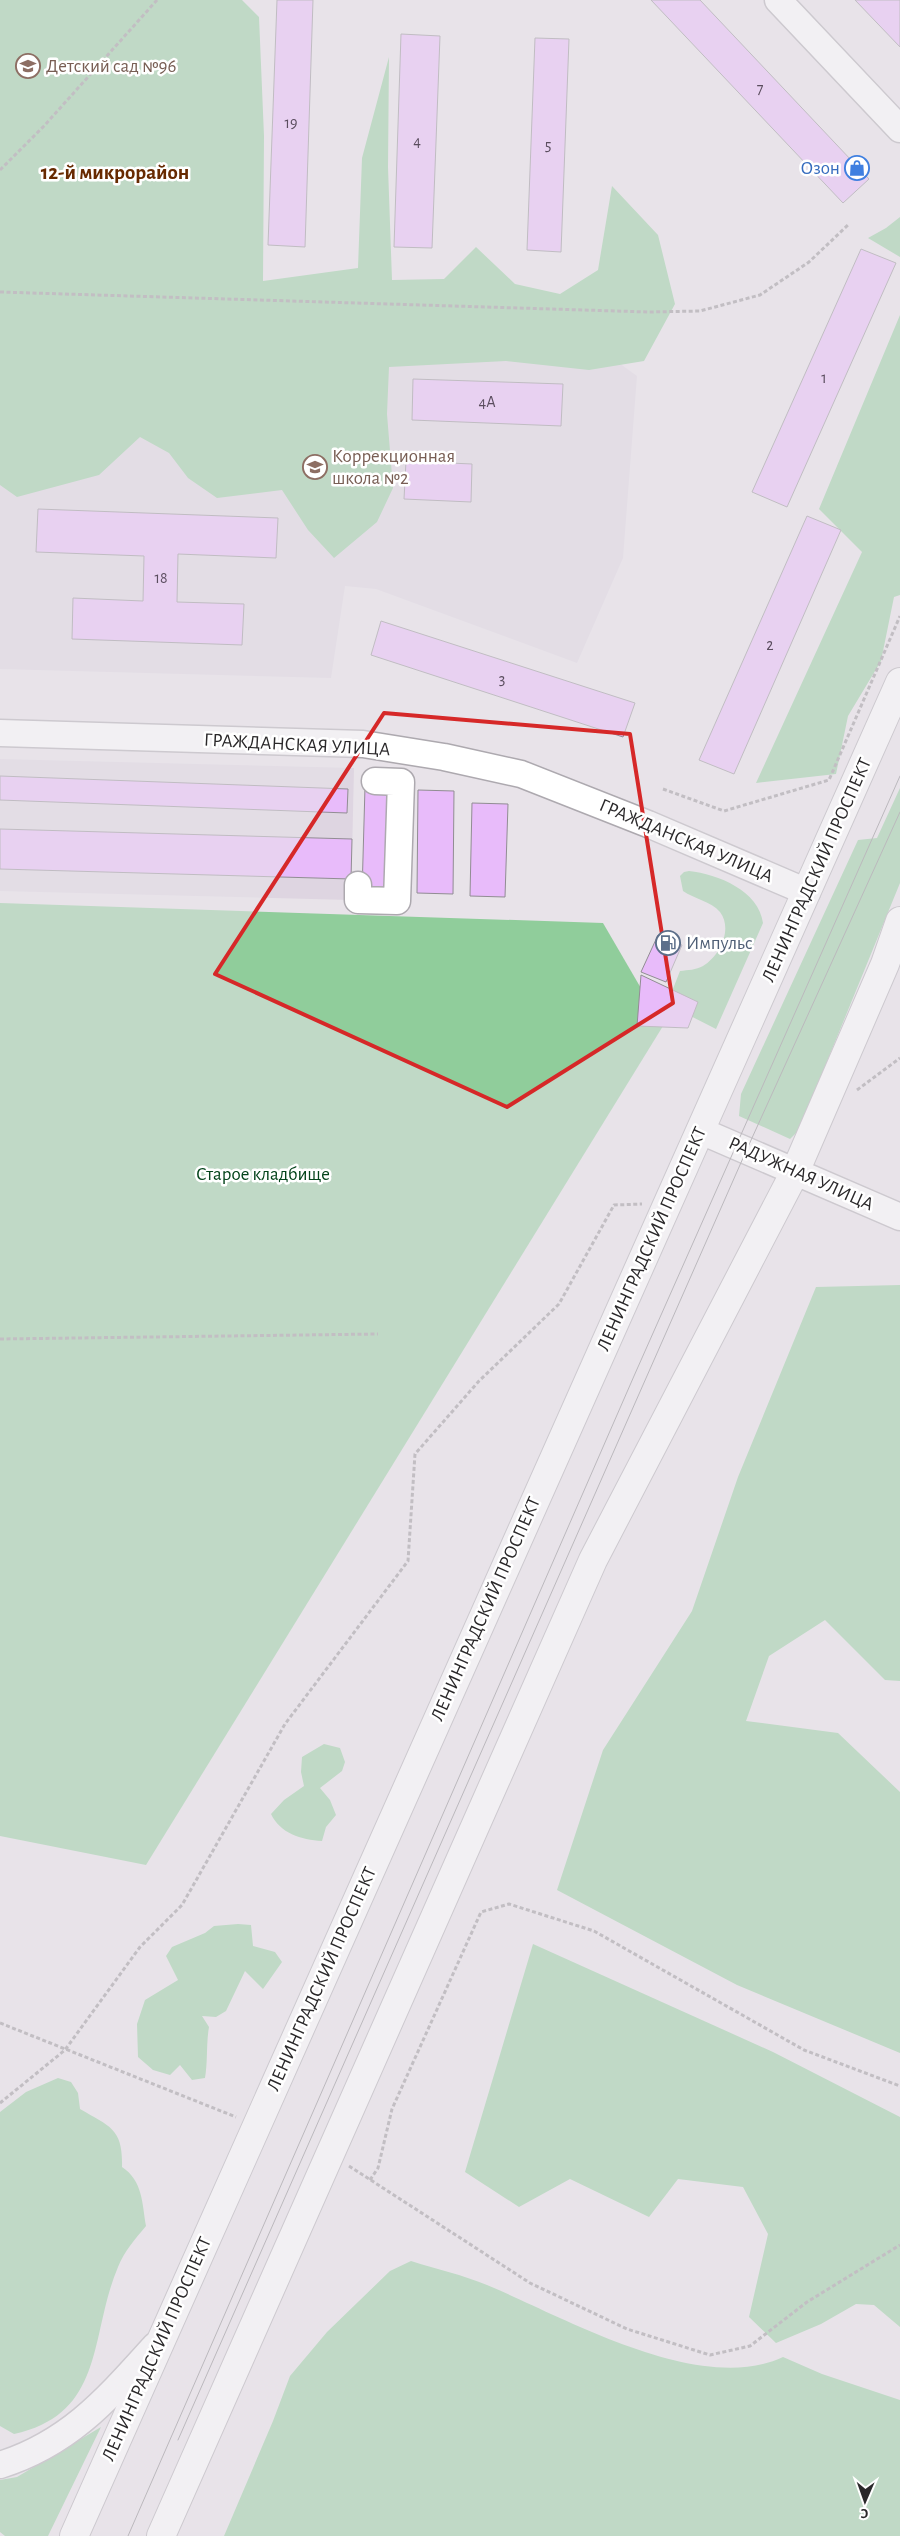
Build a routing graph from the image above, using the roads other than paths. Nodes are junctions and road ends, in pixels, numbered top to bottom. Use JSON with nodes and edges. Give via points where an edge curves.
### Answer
{"nodes":[{"id":1,"x":778,"y":0,"type":"edge"},
{"id":2,"x":900,"y":129,"type":"edge"},
{"id":3,"x":900,"y":682,"type":"edge"},
{"id":4,"x":0,"y":733,"type":"edge"},
{"id":5,"x":375,"y":781,"type":"dead end"},
{"id":6,"x":358,"y":885,"type":"dead end"},
{"id":7,"x":807,"y":892,"type":"junction"},
{"id":8,"x":900,"y":921,"type":"edge"},
{"id":9,"x":701,"y":1131,"type":"junction"},
{"id":10,"x":795,"y":1172,"type":"junction"},
{"id":11,"x":900,"y":1217,"type":"edge"},
{"id":12,"x":161,"y":2340,"type":"junction"},
{"id":13,"x":0,"y":2465,"type":"edge"},
{"id":14,"x":74,"y":2536,"type":"edge"},
{"id":15,"x":161,"y":2536,"type":"edge"}],
"edges":[{"from":1,"to":2,"type":"street"},
{"from":3,"to":7,"type":"main road","name":"ЛЕНИНГРАДСКИЙ ПРОСПЕКТ"},
{"from":4,"to":7,"type":"street","name":"ГРАЖДАНСКАЯ УЛИЦА","via":[[363,744],[444,757],[521,774]]},
{"from":5,"to":6,"type":"street","via":[[401,782],[397,902],[358,900]]},
{"from":7,"to":9,"type":"main road","name":"ЛЕНИНГРАДСКИЙ ПРОСПЕКТ"},
{"from":8,"to":10,"type":"main road"},
{"from":9,"to":10,"type":"street","name":"РАДУЖНАЯ УЛИЦА"},
{"from":9,"to":12,"type":"main road","name":"ЛЕНИНГРАДСКИЙ ПРОСПЕКТ"},
{"from":10,"to":11,"type":"street","name":"РАДУЖНАЯ УЛИЦА"},
{"from":10,"to":15,"type":"main road","via":[[593,1560]]},
{"from":12,"to":13,"type":"street","via":[[103,2404],[69,2433]]},
{"from":12,"to":14,"type":"main road","name":"ЛЕНИНГРАДСКИЙ ПРОСПЕКТ"}]}
